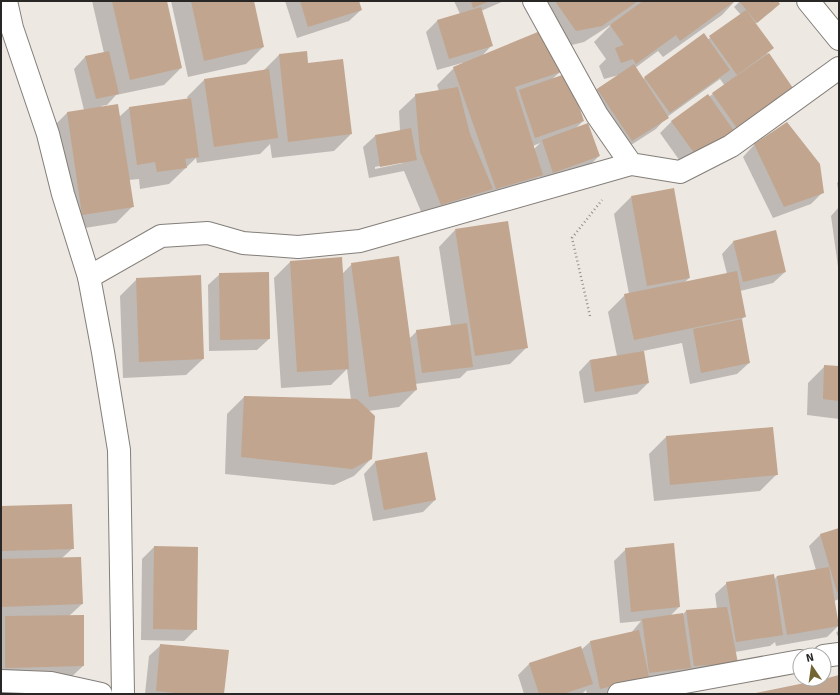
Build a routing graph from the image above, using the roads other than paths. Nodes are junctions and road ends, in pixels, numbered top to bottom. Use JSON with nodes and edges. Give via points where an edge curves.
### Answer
{"nodes":[{"id":1,"x":6,"y":1,"type":"edge"},
{"id":2,"x":534,"y":1,"type":"edge"},
{"id":3,"x":808,"y":1,"type":"edge"},
{"id":4,"x":839,"y":39,"type":"edge"},
{"id":5,"x":839,"y":68,"type":"edge"},
{"id":6,"x":631,"y":164,"type":"junction"},
{"id":7,"x":90,"y":277,"type":"junction"},
{"id":8,"x":792,"y":662,"type":"edge"},
{"id":9,"x":1,"y":680,"type":"edge"},
{"id":10,"x":101,"y":694,"type":"edge"},
{"id":11,"x":124,"y":694,"type":"edge"},
{"id":12,"x":619,"y":694,"type":"edge"}],
"edges":[{"from":1,"to":7,"type":"street","via":[[12,28],[48,134],[63,194]]},
{"from":2,"to":6,"type":"street","via":[[597,115]]},
{"from":3,"to":4,"type":"street"},
{"from":5,"to":6,"type":"street","via":[[731,146],[680,172]]},
{"from":6,"to":7,"type":"street","via":[[360,241],[298,247],[243,243],[208,233],[161,236]]},
{"from":7,"to":11,"type":"street","via":[[118,450]]},
{"from":8,"to":12,"type":"street"},
{"from":9,"to":10,"type":"street","via":[[51,683]]}]}
